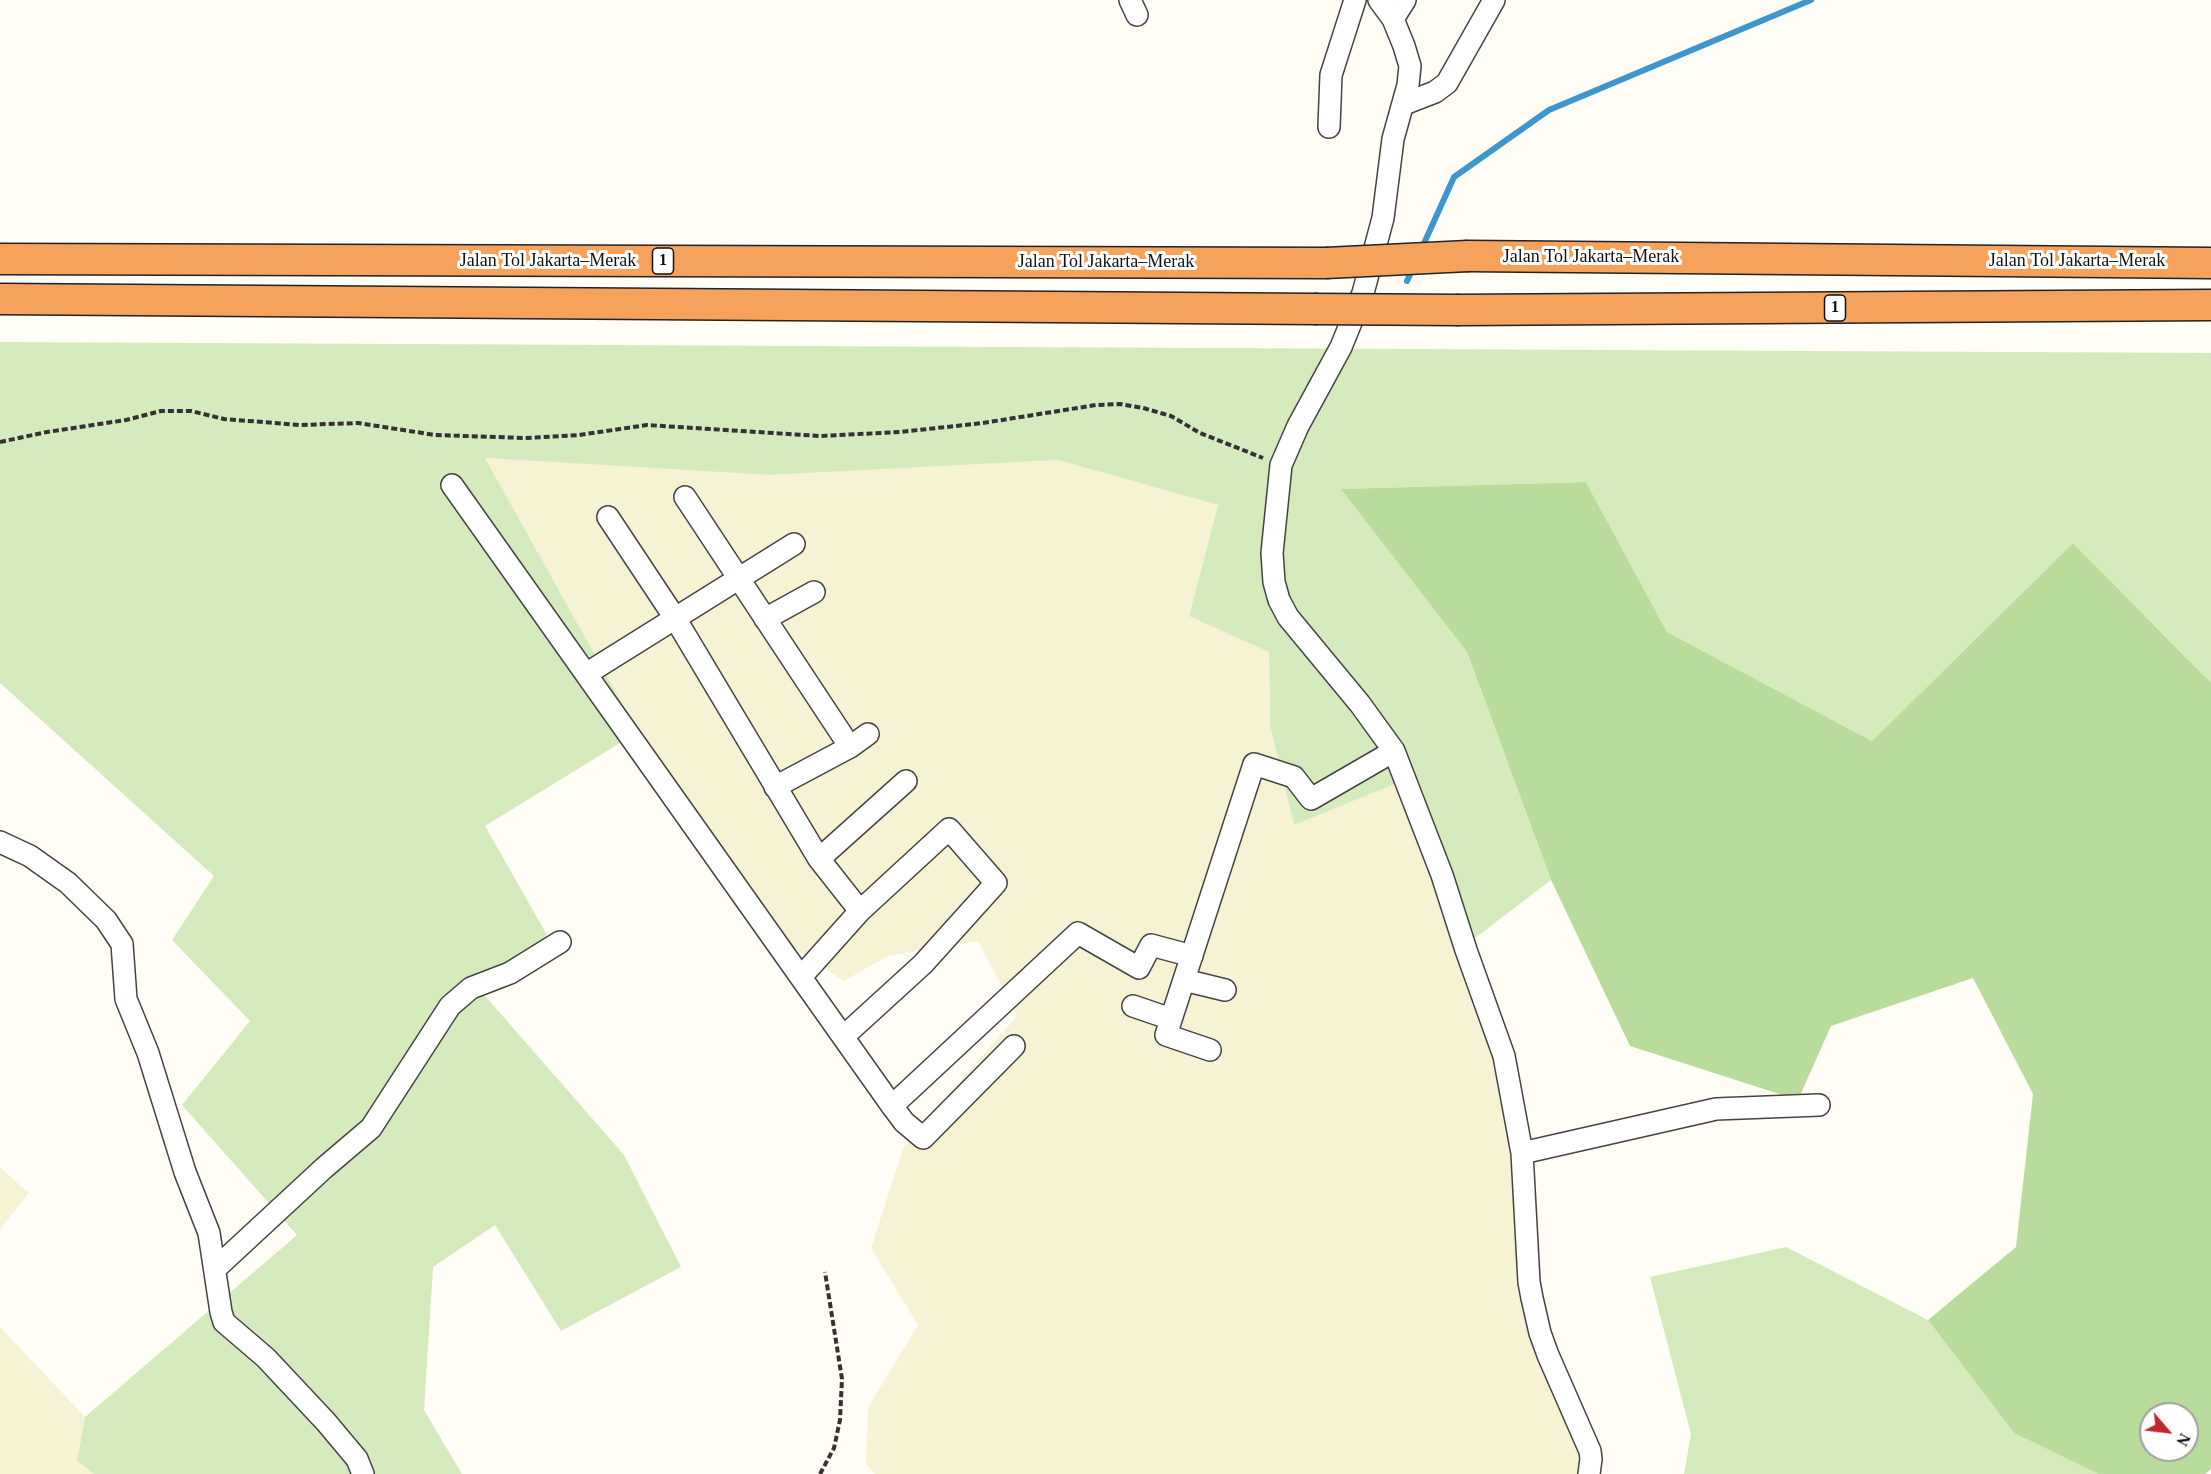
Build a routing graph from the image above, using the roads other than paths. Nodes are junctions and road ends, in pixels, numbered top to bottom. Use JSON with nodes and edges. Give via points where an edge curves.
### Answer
{"nodes":[{"id":1,"x":1355,"y":0,"type":"edge"},
{"id":2,"x":1379,"y":0,"type":"edge"},
{"id":3,"x":1406,"y":0,"type":"edge"},
{"id":4,"x":1494,"y":0,"type":"edge"},
{"id":5,"x":1393,"y":19,"type":"junction"},
{"id":6,"x":1404,"y":104,"type":"junction"},
{"id":7,"x":1329,"y":127,"type":"dead end"},
{"id":8,"x":0,"y":259,"type":"edge"},
{"id":9,"x":2211,"y":262,"type":"edge"},
{"id":10,"x":0,"y":299,"type":"edge"},
{"id":11,"x":2211,"y":305,"type":"edge"},
{"id":12,"x":452,"y":485,"type":"dead end"},
{"id":13,"x":685,"y":497,"type":"dead end"},
{"id":14,"x":608,"y":517,"type":"dead end"},
{"id":15,"x":794,"y":544,"type":"dead end"},
{"id":16,"x":739,"y":579,"type":"junction"},
{"id":17,"x":813,"y":592,"type":"dead end"},
{"id":18,"x":675,"y":618,"type":"junction"},
{"id":19,"x":765,"y":619,"type":"junction"},
{"id":20,"x":586,"y":674,"type":"junction"},
{"id":21,"x":868,"y":734,"type":"dead end"},
{"id":22,"x":850,"y":747,"type":"junction"},
{"id":23,"x":1394,"y":751,"type":"junction"},
{"id":24,"x":906,"y":781,"type":"dead end"},
{"id":25,"x":775,"y":787,"type":"junction"},
{"id":26,"x":0,"y":842,"type":"edge"},
{"id":27,"x":819,"y":859,"type":"junction"},
{"id":28,"x":861,"y":911,"type":"junction"},
{"id":29,"x":560,"y":942,"type":"dead end"},
{"id":30,"x":1192,"y":956,"type":"junction"},
{"id":31,"x":801,"y":977,"type":"junction"},
{"id":32,"x":1184,"y":980,"type":"junction"},
{"id":33,"x":1225,"y":990,"type":"dead end"},
{"id":34,"x":1133,"y":1006,"type":"dead end"},
{"id":35,"x":1171,"y":1019,"type":"junction"},
{"id":36,"x":843,"y":1037,"type":"junction"},
{"id":37,"x":1014,"y":1046,"type":"dead end"},
{"id":38,"x":1210,"y":1050,"type":"dead end"},
{"id":39,"x":1820,"y":1105,"type":"dead end"},
{"id":40,"x":892,"y":1106,"type":"junction"},
{"id":41,"x":1522,"y":1153,"type":"junction"},
{"id":42,"x":215,"y":1269,"type":"junction"},
{"id":43,"x":363,"y":1474,"type":"edge"},
{"id":44,"x":1589,"y":1474,"type":"edge"}],
"edges":[{"from":1,"to":7,"type":"street","via":[[1331,75]]},
{"from":2,"to":5,"type":"street"},
{"from":3,"to":5,"type":"street"},
{"from":4,"to":6,"type":"street","via":[[1447,82],[1435,92]]},
{"from":5,"to":6,"type":"street","via":[[1410,66]]},
{"from":6,"to":23,"type":"street","via":[[1393,140],[1383,218],[1363,293],[1341,347],[1281,465],[1272,553],[1274,582],[1288,617]]},
{"from":8,"to":9,"type":"highway","name":"Jalan Tol Jakarta–Merak","number":"1","bridge":true,"via":[[1326,262],[1468,256]]},
{"from":10,"to":11,"type":"highway","number":"1","bridge":true,"via":[[1459,310]]},
{"from":12,"to":20,"type":"street"},
{"from":13,"to":16,"type":"street"},
{"from":14,"to":18,"type":"street"},
{"from":15,"to":16,"type":"street"},
{"from":16,"to":18,"type":"street"},
{"from":16,"to":19,"type":"street"},
{"from":17,"to":19,"type":"street"},
{"from":18,"to":20,"type":"street"},
{"from":18,"to":25,"type":"street"},
{"from":19,"to":22,"type":"street"},
{"from":20,"to":31,"type":"street"},
{"from":21,"to":22,"type":"street"},
{"from":22,"to":25,"type":"street"},
{"from":23,"to":30,"type":"street","via":[[1311,799],[1294,777],[1254,764]]},
{"from":23,"to":41,"type":"street","via":[[1442,875],[1504,1056]]},
{"from":24,"to":27,"type":"street"},
{"from":25,"to":27,"type":"street"},
{"from":26,"to":42,"type":"street","via":[[30,856],[68,883],[106,920],[122,944],[126,999],[209,1233]]},
{"from":27,"to":28,"type":"street"},
{"from":28,"to":31,"type":"street"},
{"from":28,"to":36,"type":"street","via":[[949,829],[996,883],[923,964]]},
{"from":29,"to":42,"type":"street","via":[[510,973],[471,988],[450,1006],[371,1128]]},
{"from":30,"to":32,"type":"street"},
{"from":30,"to":40,"type":"street","via":[[1151,945],[1139,968],[1078,933]]},
{"from":31,"to":36,"type":"street"},
{"from":32,"to":33,"type":"street"},
{"from":32,"to":35,"type":"street"},
{"from":34,"to":35,"type":"street"},
{"from":35,"to":38,"type":"street","via":[[1166,1035]]},
{"from":36,"to":40,"type":"street"},
{"from":37,"to":40,"type":"street","via":[[923,1138]]},
{"from":39,"to":41,"type":"street","via":[[1716,1109]]},
{"from":41,"to":44,"type":"street","via":[[1529,1282],[1540,1333],[1590,1451]]},
{"from":42,"to":43,"type":"street","via":[[224,1322],[266,1358],[318,1414],[357,1459]]}]}
